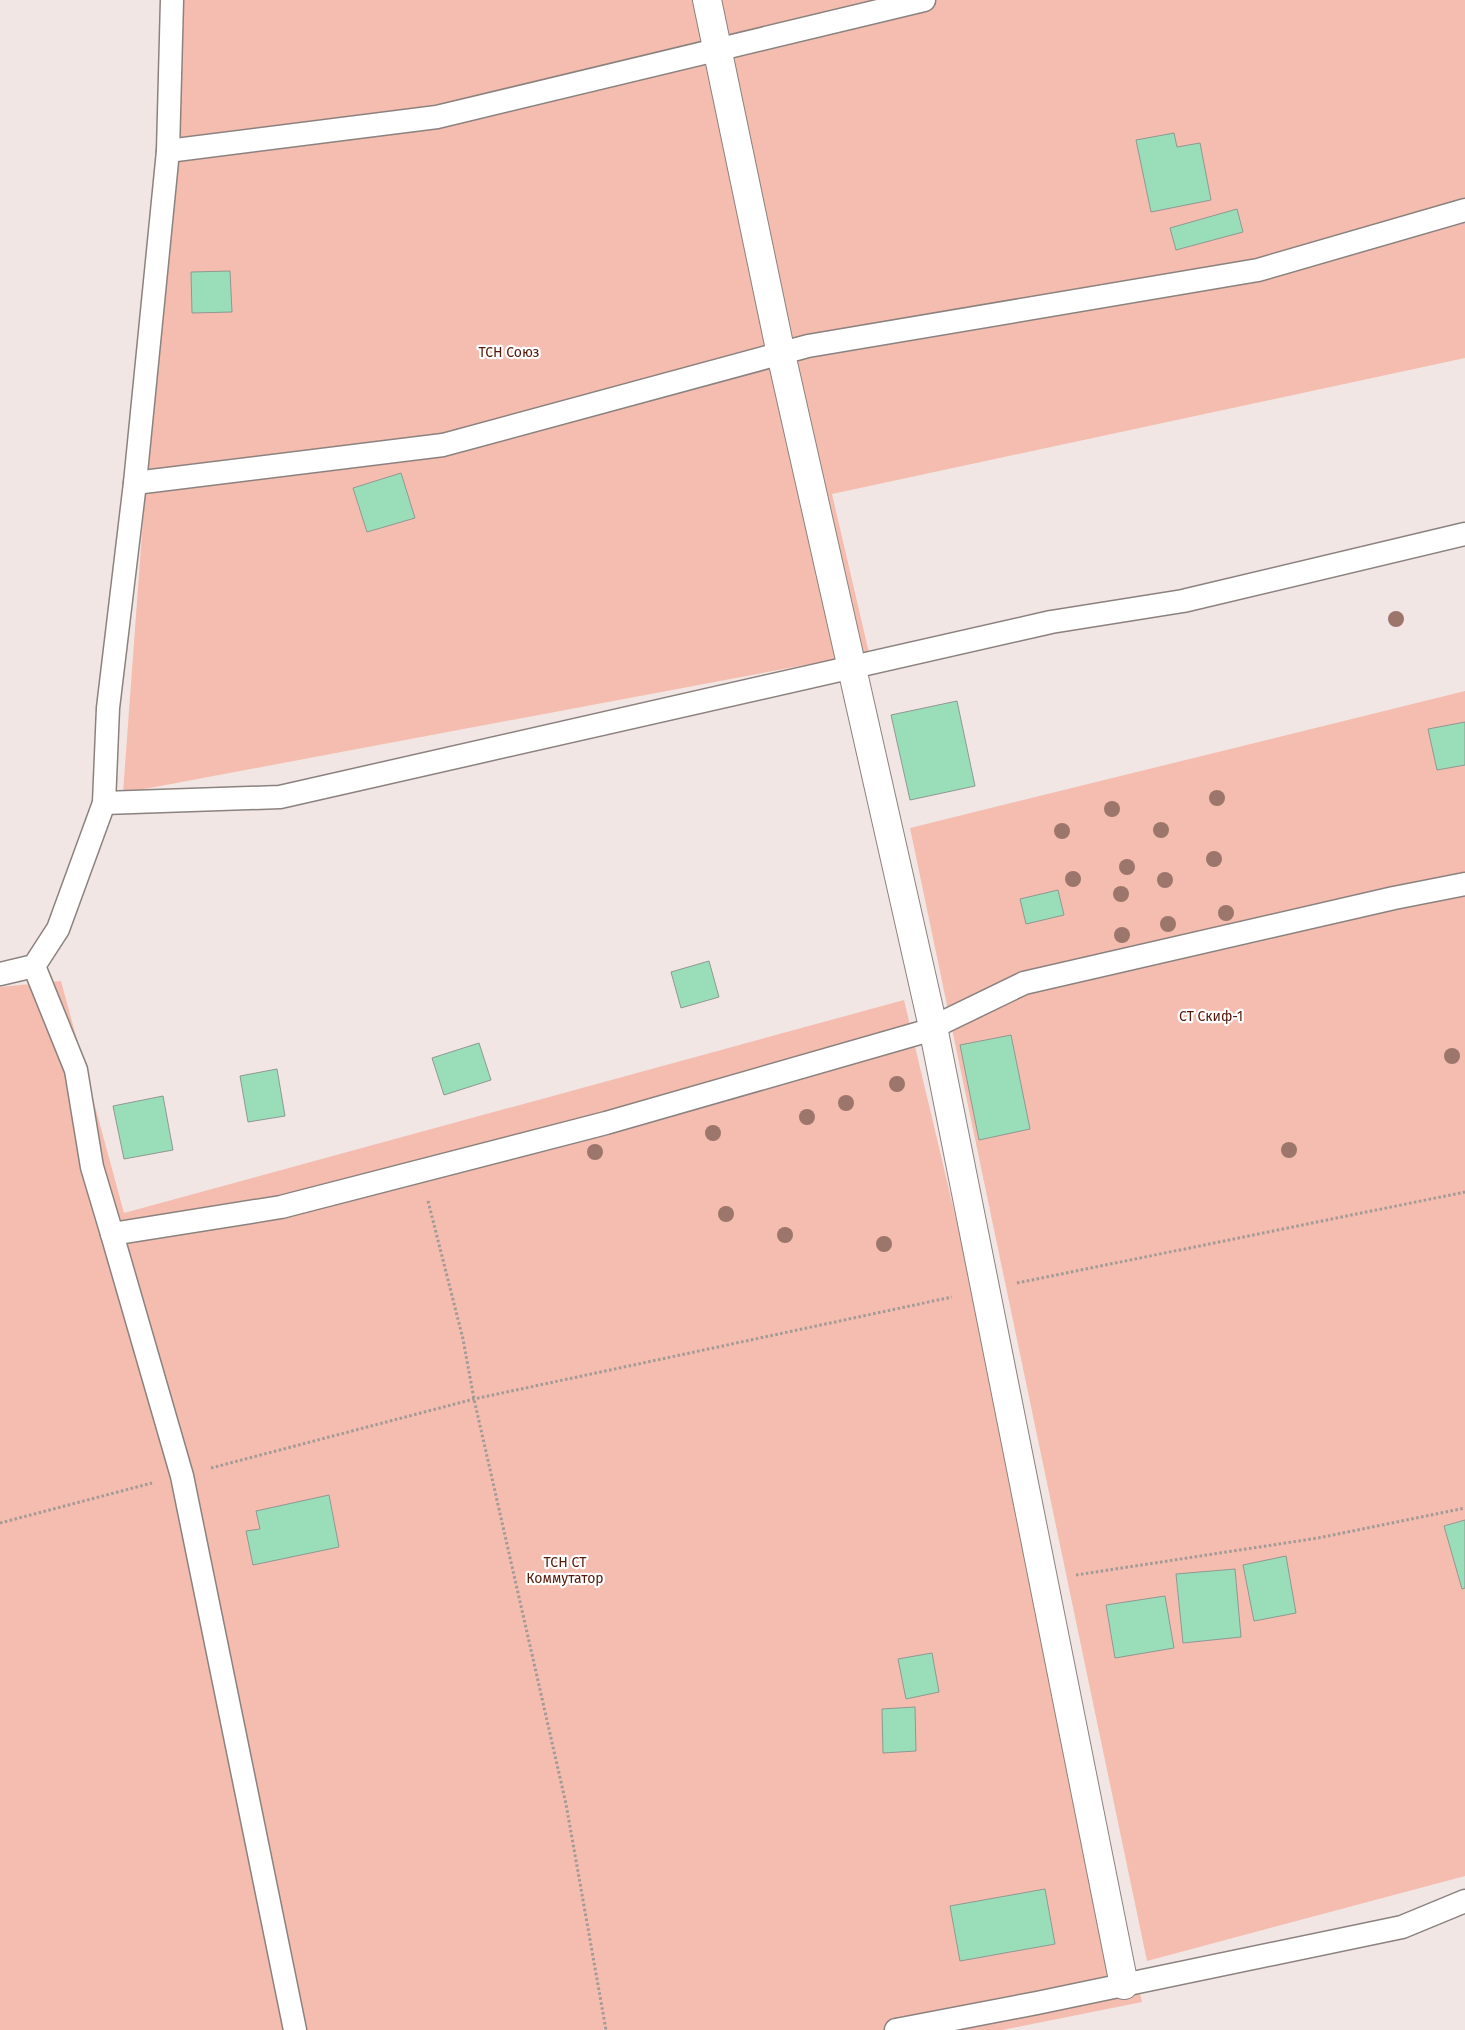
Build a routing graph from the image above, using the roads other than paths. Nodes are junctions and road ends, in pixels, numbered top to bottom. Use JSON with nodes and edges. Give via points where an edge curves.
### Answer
{"nodes":[{"id":1,"x":172,"y":0,"type":"edge"},
{"id":2,"x":707,"y":0,"type":"edge"},
{"id":3,"x":924,"y":0,"type":"edge"},
{"id":4,"x":717,"y":50,"type":"junction"},
{"id":5,"x":168,"y":151,"type":"junction"},
{"id":6,"x":1465,"y":210,"type":"edge"},
{"id":7,"x":781,"y":354,"type":"junction"},
{"id":8,"x":136,"y":483,"type":"junction"},
{"id":9,"x":1465,"y":534,"type":"edge"},
{"id":10,"x":852,"y":667,"type":"junction"},
{"id":11,"x":104,"y":803,"type":"junction"},
{"id":12,"x":1465,"y":884,"type":"edge"},
{"id":13,"x":34,"y":966,"type":"junction"},
{"id":14,"x":0,"y":974,"type":"edge"},
{"id":15,"x":933,"y":1027,"type":"junction"},
{"id":16,"x":112,"y":1234,"type":"junction"},
{"id":17,"x":1465,"y":1901,"type":"edge"},
{"id":18,"x":1124,"y":1985,"type":"junction"},
{"id":19,"x":295,"y":2030,"type":"edge"},
{"id":20,"x":896,"y":2030,"type":"edge"}],
"edges":[{"from":1,"to":5,"type":"lane"},
{"from":2,"to":4,"type":"street"},
{"from":3,"to":4,"type":"lane"},
{"from":4,"to":5,"type":"lane","via":[[437,117]]},
{"from":4,"to":7,"type":"street"},
{"from":5,"to":8,"type":"lane"},
{"from":6,"to":7,"type":"lane","via":[[1258,270],[808,346]]},
{"from":7,"to":8,"type":"lane","via":[[443,445]]},
{"from":7,"to":10,"type":"street"},
{"from":8,"to":11,"type":"lane","via":[[108,708]]},
{"from":9,"to":10,"type":"lane","via":[[1183,601],[1051,622]]},
{"from":10,"to":11,"type":"lane","via":[[280,797]]},
{"from":10,"to":15,"type":"street"},
{"from":11,"to":13,"type":"lane","via":[[58,929]]},
{"from":12,"to":15,"type":"lane","via":[[1024,983]]},
{"from":13,"to":14,"type":"lane"},
{"from":13,"to":16,"type":"lane","via":[[76,1070],[92,1167]]},
{"from":15,"to":16,"type":"lane","via":[[606,1123],[281,1207]]},
{"from":15,"to":18,"type":"street"},
{"from":16,"to":19,"type":"lane","via":[[182,1476]]},
{"from":17,"to":18,"type":"lane","via":[[1402,1927]]},
{"from":18,"to":20,"type":"lane"}]}
